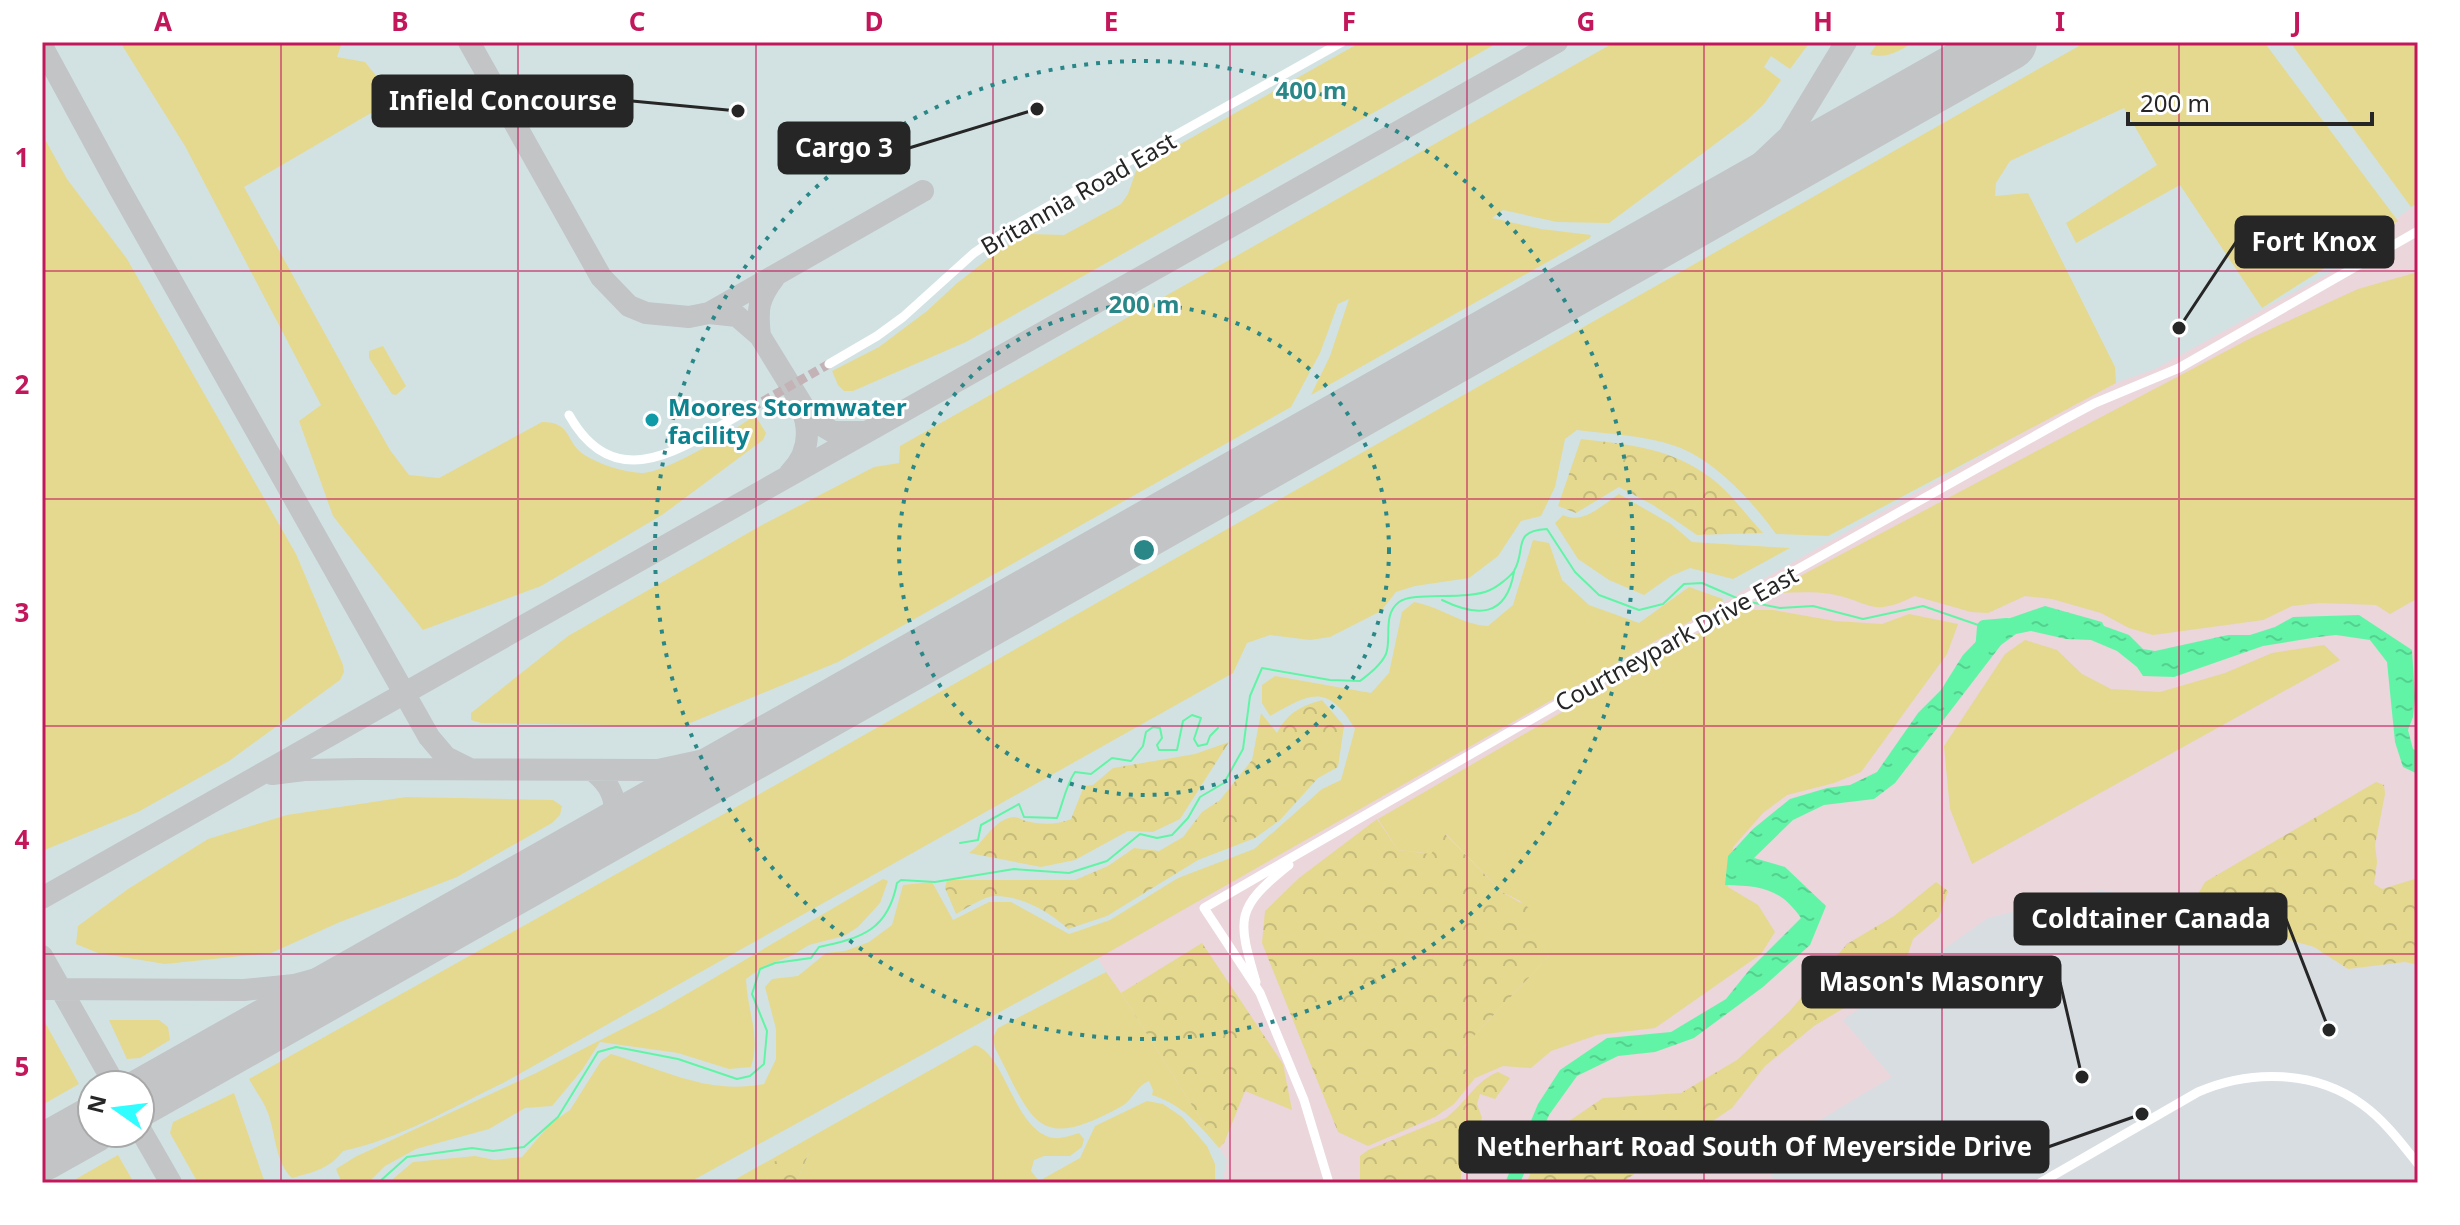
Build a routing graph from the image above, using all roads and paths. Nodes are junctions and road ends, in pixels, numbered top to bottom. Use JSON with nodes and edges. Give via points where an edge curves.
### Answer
{"nodes":[{"id":1,"x":1342,"y":42,"type":"edge"},
{"id":2,"x":2418,"y":231,"type":"edge"},
{"id":3,"x":829,"y":364,"type":"tunnel mouth"},
{"id":4,"x":751,"y":408,"type":"tunnel mouth"},
{"id":5,"x":569,"y":415,"type":"dead end"},
{"id":6,"x":1308,"y":849,"type":"junction"},
{"id":7,"x":1260,"y":993,"type":"junction"},
{"id":8,"x":2418,"y":1164,"type":"edge"},
{"id":9,"x":1329,"y":1183,"type":"edge"},
{"id":10,"x":2040,"y":1183,"type":"edge"}],
"edges":[{"from":1,"to":3,"type":"street","name":"Britannia Road East","via":[[1015,225],[974,253],[903,317]]},
{"from":2,"to":6,"type":"street","name":"Courtneypark Drive East","via":[[2179,368],[2085,409]]},
{"from":4,"to":5,"type":"street","via":[[647,461],[609,456],[590,445]]},
{"from":6,"to":7,"type":"street","via":[[1248,905],[1243,938]]},
{"from":6,"to":7,"type":"street","name":"Courtneypark Drive East","via":[[1204,908]]},
{"from":7,"to":9,"type":"street","name":"Courtneypark Drive East","via":[[1304,1100]]},
{"from":8,"to":10,"type":"street","via":[[2362,1104],[2314,1082],[2265,1076],[2198,1092]]}]}
